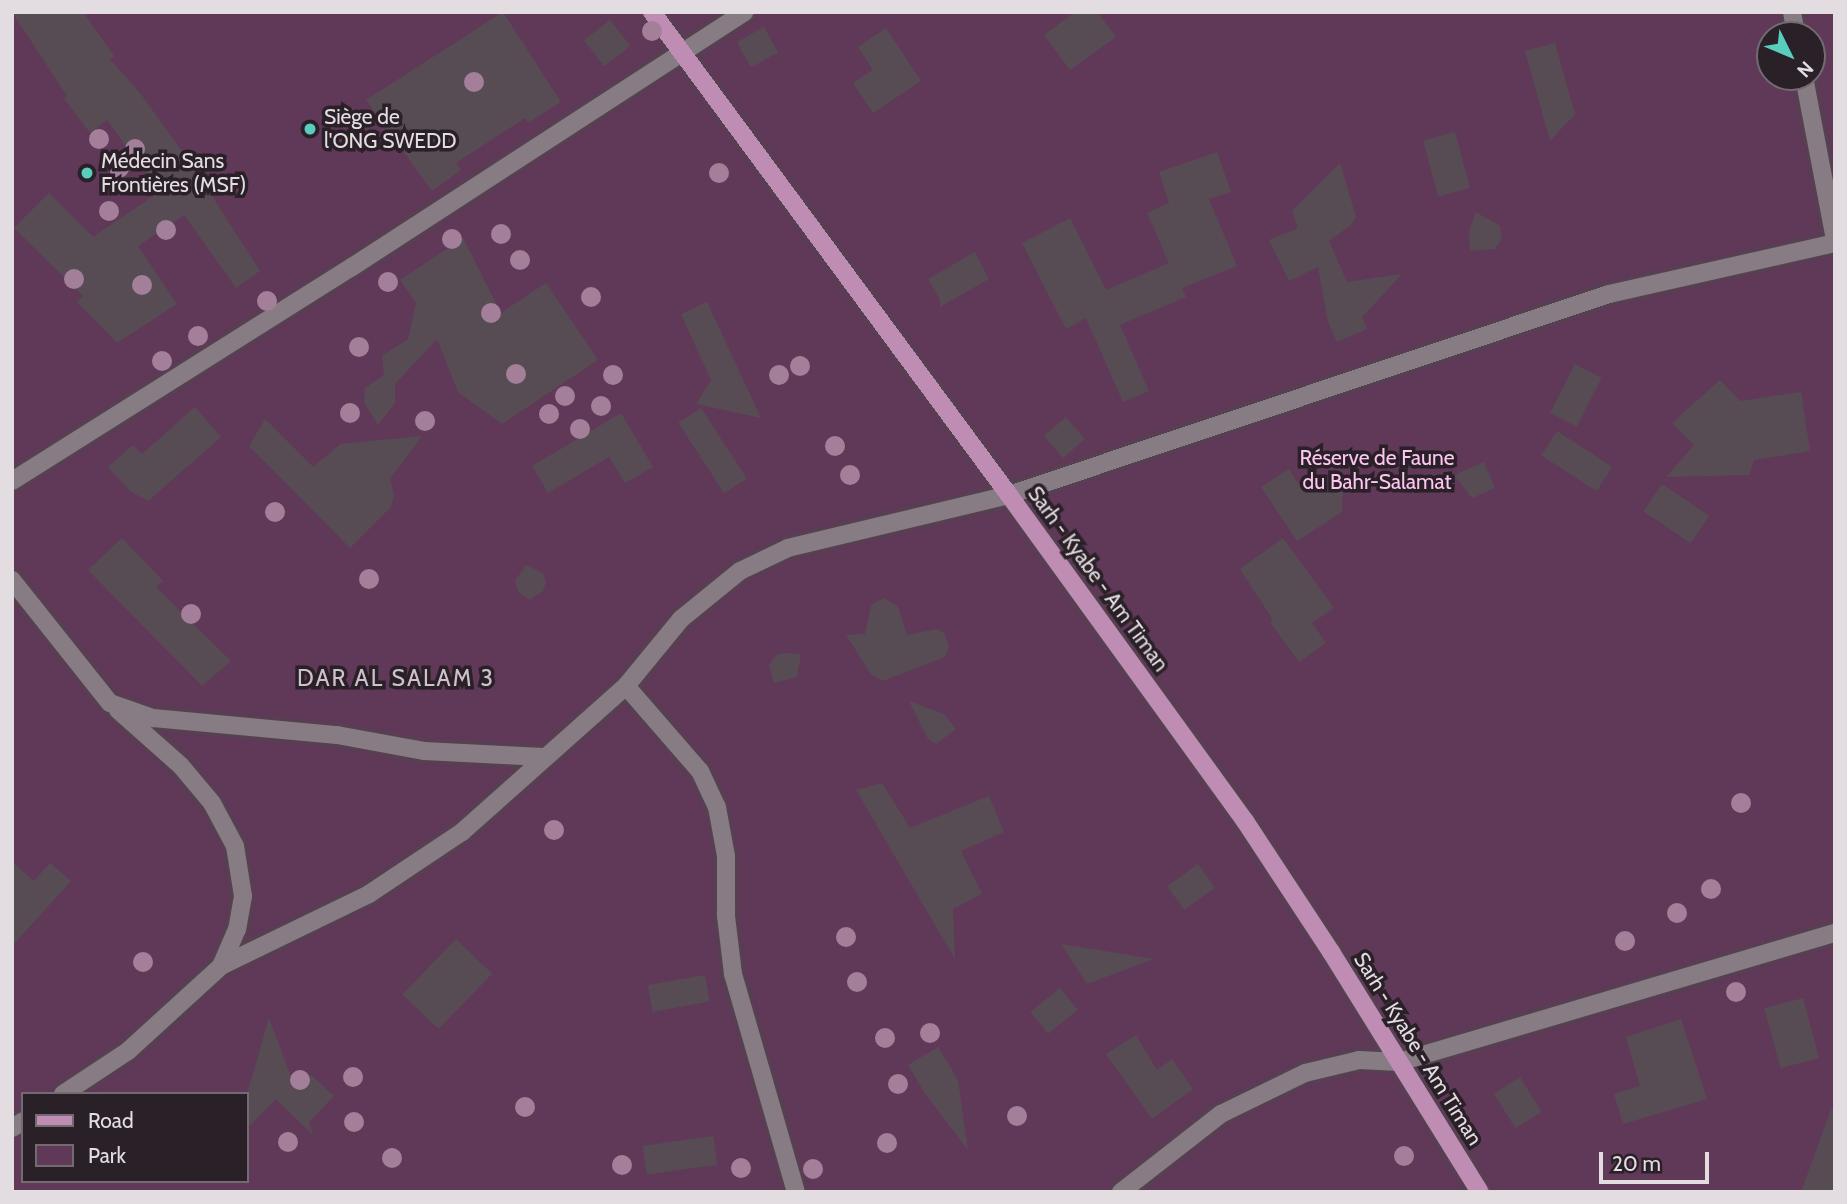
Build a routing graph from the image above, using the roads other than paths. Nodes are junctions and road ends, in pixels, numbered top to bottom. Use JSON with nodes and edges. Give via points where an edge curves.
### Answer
{"nodes":[{"id":1,"x":652,"y":12,"type":"edge"},
{"id":2,"x":745,"y":12,"type":"edge"},
{"id":3,"x":683,"y":54,"type":"junction"},
{"id":4,"x":1807,"y":91,"type":"edge"},
{"id":5,"x":1835,"y":241,"type":"edge"},
{"id":6,"x":12,"y":481,"type":"edge"},
{"id":7,"x":1009,"y":495,"type":"junction"},
{"id":8,"x":12,"y":580,"type":"edge"},
{"id":9,"x":626,"y":686,"type":"junction"},
{"id":10,"x":110,"y":703,"type":"junction"},
{"id":11,"x":543,"y":757,"type":"junction"},
{"id":12,"x":1835,"y":933,"type":"edge"},
{"id":13,"x":221,"y":966,"type":"junction"},
{"id":14,"x":1399,"y":1062,"type":"junction"},
{"id":15,"x":66,"y":1092,"type":"edge"},
{"id":16,"x":796,"y":1192,"type":"edge"},
{"id":17,"x":1121,"y":1192,"type":"edge"},
{"id":18,"x":1480,"y":1192,"type":"edge"}],
"edges":[{"from":1,"to":3,"type":"main road","name":"Sarh - Kyabe - Am Timan"},
{"from":2,"to":3,"type":"street"},
{"from":3,"to":6,"type":"street"},
{"from":3,"to":7,"type":"main road","name":"Sarh - Kyabe - Am Timan"},
{"from":4,"to":5,"type":"street"},
{"from":5,"to":7,"type":"street","via":[[1609,294]]},
{"from":7,"to":9,"type":"street","via":[[788,548],[740,571],[681,619]]},
{"from":7,"to":14,"type":"main road","name":"Sarh - Kyabe - Am Timan","via":[[1245,821]]},
{"from":8,"to":10,"type":"street"},
{"from":9,"to":11,"type":"street"},
{"from":9,"to":16,"type":"street","via":[[700,771],[717,807],[726,856],[726,916],[733,974]]},
{"from":10,"to":11,"type":"street","via":[[153,718],[337,735],[424,751]]},
{"from":10,"to":13,"type":"street","via":[[181,766],[212,803],[235,846],[243,896],[237,929]]},
{"from":11,"to":13,"type":"street","via":[[462,832],[369,894]]},
{"from":12,"to":14,"type":"street"},
{"from":13,"to":15,"type":"street","via":[[128,1051]]},
{"from":14,"to":17,"type":"street","via":[[1359,1060],[1305,1073],[1222,1114]]},
{"from":14,"to":18,"type":"main road","name":"Sarh - Kyabe - Am Timan"}]}
